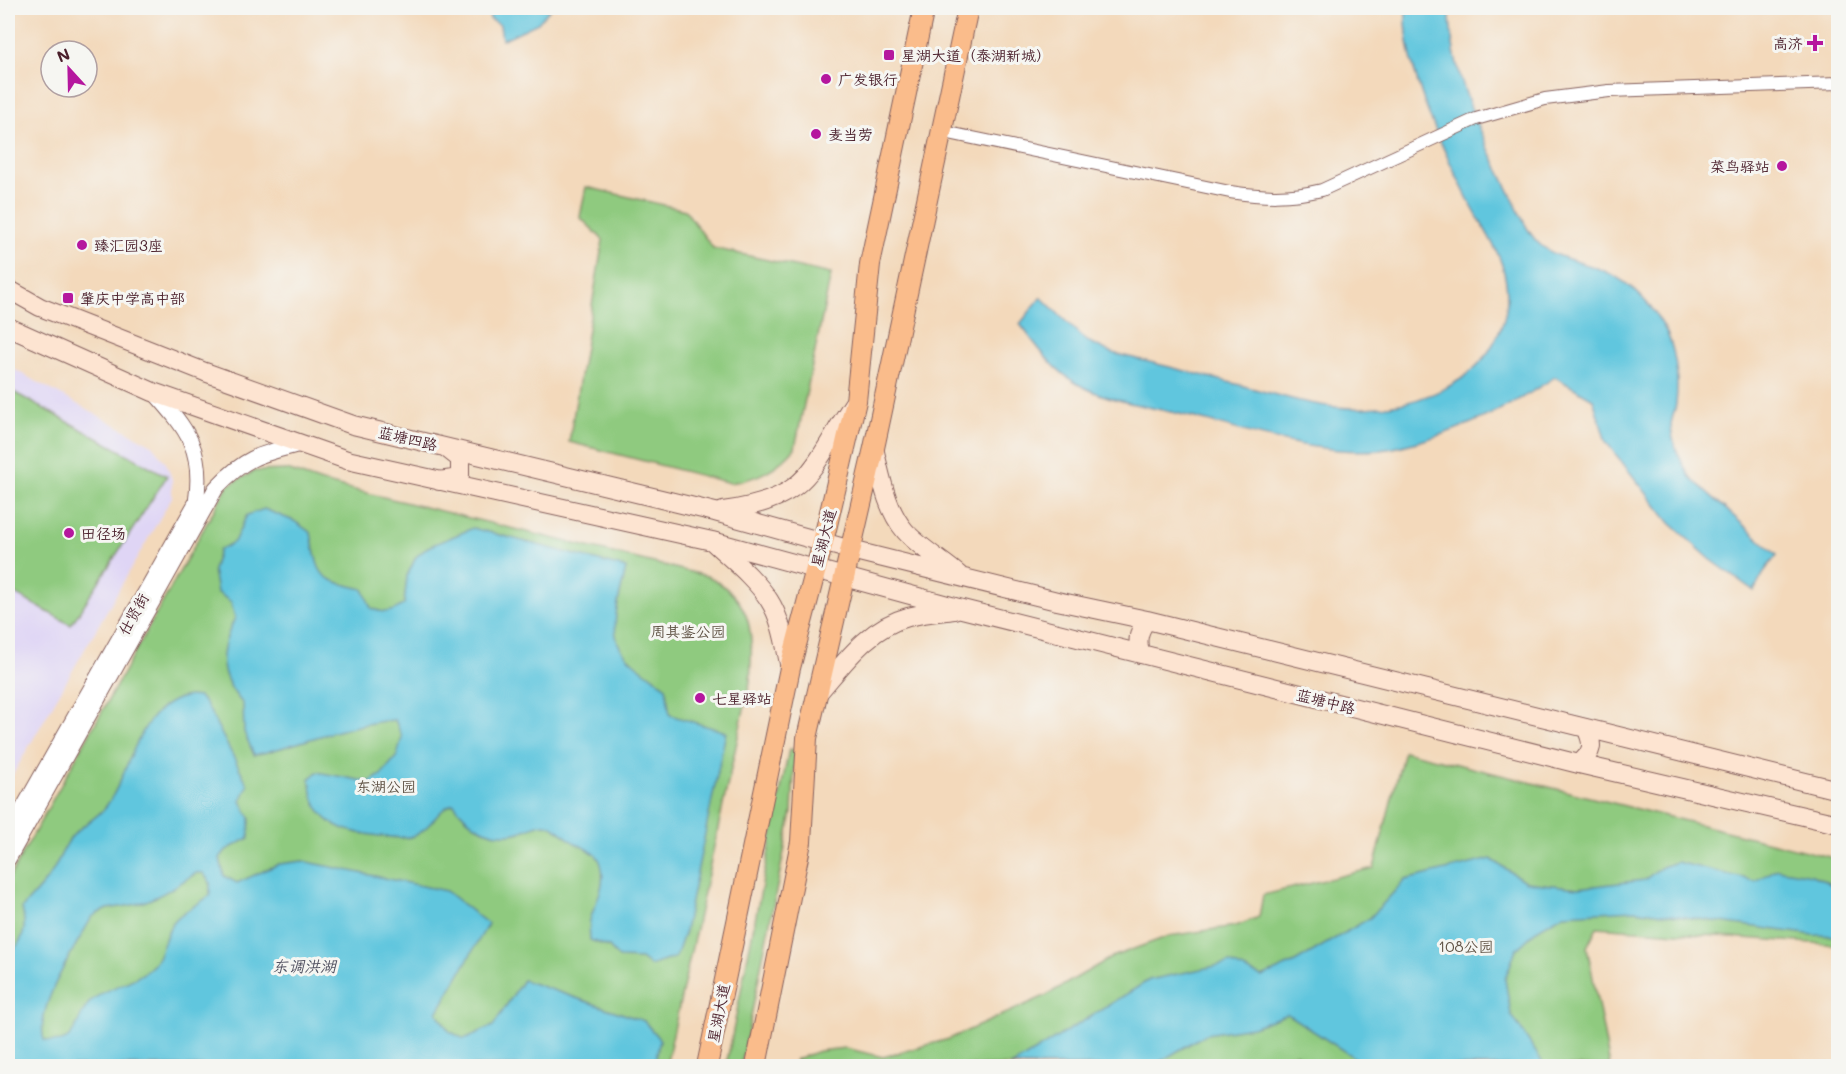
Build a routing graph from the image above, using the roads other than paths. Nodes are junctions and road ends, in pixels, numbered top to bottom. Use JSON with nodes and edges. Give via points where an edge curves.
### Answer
{"nodes":[{"id":1,"x":924,"y":8,"type":"edge"},
{"id":2,"x":968,"y":8,"type":"edge"},
{"id":3,"x":1839,"y":83,"type":"edge"},
{"id":4,"x":944,"y":132,"type":"junction"},
{"id":5,"x":8,"y":289,"type":"edge"},
{"id":6,"x":40,"y":307,"type":"junction"},
{"id":7,"x":8,"y":327,"type":"edge"},
{"id":8,"x":25,"y":336,"type":"junction"},
{"id":9,"x":153,"y":392,"type":"junction"},
{"id":10,"x":856,"y":401,"type":"junction"},
{"id":11,"x":300,"y":444,"type":"junction"},
{"id":12,"x":445,"y":447,"type":"junction"},
{"id":13,"x":874,"y":448,"type":"junction"},
{"id":14,"x":437,"y":482,"type":"junction"},
{"id":15,"x":715,"y":512,"type":"junction"},
{"id":16,"x":712,"y":541,"type":"junction"},
{"id":17,"x":823,"y":542,"type":"junction"},
{"id":18,"x":851,"y":550,"type":"junction"},
{"id":19,"x":816,"y":569,"type":"junction"},
{"id":20,"x":845,"y":577,"type":"junction"},
{"id":21,"x":963,"y":578,"type":"junction"},
{"id":22,"x":962,"y":609,"type":"junction"},
{"id":23,"x":1147,"y":620,"type":"junction"},
{"id":24,"x":1140,"y":654,"type":"junction"},
{"id":25,"x":790,"y":668,"type":"junction"},
{"id":26,"x":819,"y":692,"type":"junction"},
{"id":27,"x":1586,"y":728,"type":"junction"},
{"id":28,"x":777,"y":731,"type":"junction"},
{"id":29,"x":807,"y":738,"type":"junction"},
{"id":30,"x":1579,"y":764,"type":"junction"},
{"id":31,"x":1837,"y":789,"type":"edge"},
{"id":32,"x":1839,"y":824,"type":"edge"},
{"id":33,"x":8,"y":835,"type":"edge"},
{"id":34,"x":8,"y":859,"type":"edge"},
{"id":35,"x":707,"y":1066,"type":"edge"},
{"id":36,"x":756,"y":1066,"type":"edge"}],
"edges":[{"from":1,"to":10,"type":"main road","name":"星湖大道","via":[[870,264]]},
{"from":2,"to":4,"type":"main road","name":"星湖大道"},
{"from":3,"to":4,"type":"street","via":[[1578,94],[1518,104],[1476,119],[1322,190],[1295,197],[1230,192]]},
{"from":4,"to":13,"type":"main road","name":"星湖大道"},
{"from":5,"to":6,"type":"main road","name":"蓝塘四路"},
{"from":6,"to":8,"type":"main road"},
{"from":6,"to":12,"type":"main road","name":"蓝塘四路","via":[[353,425]]},
{"from":7,"to":8,"type":"main road"},
{"from":8,"to":9,"type":"main road"},
{"from":9,"to":11,"type":"main road"},
{"from":9,"to":33,"type":"street","name":"仕贤街","via":[[184,425],[197,453],[195,503]]},
{"from":10,"to":15,"type":"main road","via":[[801,484],[771,501]]},
{"from":10,"to":17,"type":"main road","name":"星湖大道"},
{"from":11,"to":14,"type":"main road"},
{"from":11,"to":34,"type":"street","via":[[261,453],[236,467],[216,488]]},
{"from":12,"to":14,"type":"main road","via":[[460,459],[460,475]]},
{"from":12,"to":15,"type":"main road","name":"蓝塘四路"},
{"from":13,"to":18,"type":"main road","name":"星湖大道"},
{"from":13,"to":21,"type":"main road","via":[[897,520],[917,542]]},
{"from":14,"to":16,"type":"main road"},
{"from":15,"to":17,"type":"main road","name":"蓝塘四路"},
{"from":16,"to":19,"type":"main road"},
{"from":16,"to":25,"type":"main road","via":[[771,602]]},
{"from":17,"to":18,"type":"main road"},
{"from":17,"to":19,"type":"main road","name":"星湖大道"},
{"from":18,"to":20,"type":"main road","name":"星湖大道"},
{"from":18,"to":21,"type":"main road"},
{"from":19,"to":20,"type":"main road","name":"蓝塘中路"},
{"from":19,"to":25,"type":"main road","name":"星湖大道"},
{"from":20,"to":22,"type":"main road","name":"蓝塘中路"},
{"from":20,"to":26,"type":"main road","name":"星湖大道"},
{"from":21,"to":23,"type":"main road"},
{"from":22,"to":24,"type":"main road","name":"蓝塘中路"},
{"from":22,"to":26,"type":"main road","via":[[907,617],[878,631]]},
{"from":23,"to":24,"type":"main road","via":[[1137,641]]},
{"from":23,"to":27,"type":"main road"},
{"from":24,"to":30,"type":"main road","name":"蓝塘中路"},
{"from":25,"to":28,"type":"main road","name":"星湖大道"},
{"from":26,"to":29,"type":"main road","name":"星湖大道"},
{"from":27,"to":30,"type":"main road","via":[[1593,742],[1590,754]]},
{"from":27,"to":31,"type":"main road"},
{"from":28,"to":29,"type":"main road"},
{"from":28,"to":35,"type":"main road","name":"星湖大道"},
{"from":29,"to":36,"type":"main road","name":"星湖大道","via":[[801,842]]},
{"from":30,"to":32,"type":"main road","name":"蓝塘中路"}]}
